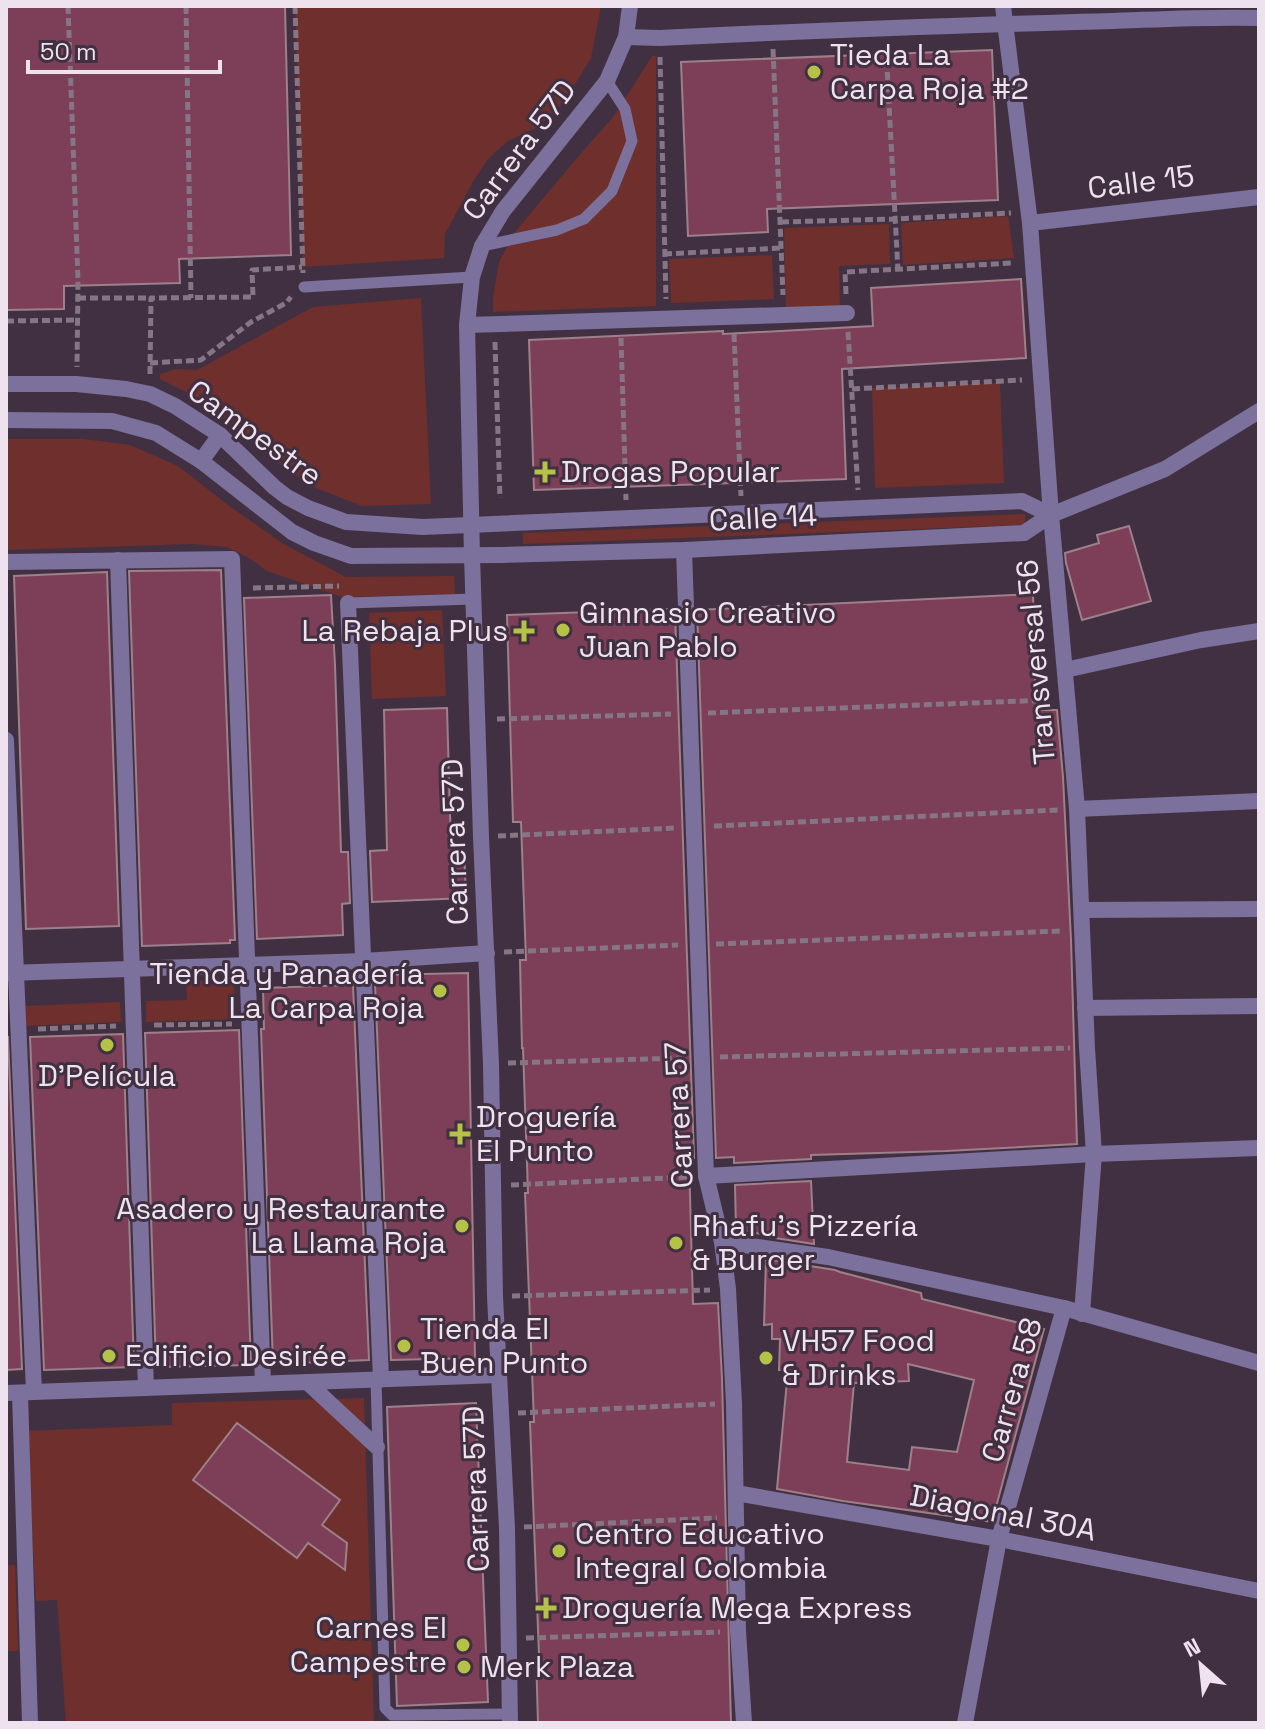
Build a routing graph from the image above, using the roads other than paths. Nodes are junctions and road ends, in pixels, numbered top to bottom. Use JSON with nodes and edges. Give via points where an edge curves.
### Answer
{"nodes":[{"id":1,"x":630,"y":6,"type":"edge"},
{"id":2,"x":1003,"y":6,"type":"edge"},
{"id":3,"x":1259,"y":18,"type":"edge"},
{"id":4,"x":1006,"y":24,"type":"junction"},
{"id":5,"x":626,"y":37,"type":"junction"},
{"id":6,"x":607,"y":81,"type":"junction"},
{"id":7,"x":1259,"y":197,"type":"edge"},
{"id":8,"x":1029,"y":217,"type":"junction"},
{"id":9,"x":482,"y":246,"type":"junction"},
{"id":10,"x":472,"y":277,"type":"junction"},
{"id":11,"x":304,"y":287,"type":"road end"},
{"id":12,"x":847,"y":313,"type":"road end"},
{"id":13,"x":467,"y":325,"type":"junction"},
{"id":14,"x":6,"y":384,"type":"edge"},
{"id":15,"x":1259,"y":411,"type":"edge"},
{"id":16,"x":6,"y":420,"type":"edge"},
{"id":17,"x":220,"y":435,"type":"junction"},
{"id":18,"x":201,"y":461,"type":"junction"},
{"id":19,"x":1051,"y":515,"type":"junction"},
{"id":20,"x":471,"y":524,"type":"junction"},
{"id":21,"x":684,"y":550,"type":"junction"},
{"id":22,"x":472,"y":556,"type":"junction"},
{"id":23,"x":118,"y":560,"type":"junction"},
{"id":24,"x":6,"y":562,"type":"edge"},
{"id":25,"x":348,"y":595,"type":"joint"},
{"id":26,"x":474,"y":599,"type":"junction"},
{"id":27,"x":1259,"y":631,"type":"edge"},
{"id":28,"x":1065,"y":670,"type":"junction"},
{"id":29,"x":6,"y":740,"type":"edge"},
{"id":30,"x":1259,"y":801,"type":"edge"},
{"id":31,"x":1077,"y":809,"type":"junction"},
{"id":32,"x":1259,"y":909,"type":"edge"},
{"id":33,"x":1082,"y":910,"type":"junction"},
{"id":34,"x":487,"y":953,"type":"junction"},
{"id":35,"x":364,"y":961,"type":"junction"},
{"id":36,"x":247,"y":965,"type":"junction"},
{"id":37,"x":133,"y":970,"type":"junction"},
{"id":38,"x":11,"y":973,"type":"edge"},
{"id":39,"x":1259,"y":1006,"type":"edge"},
{"id":40,"x":1085,"y":1008,"type":"junction"},
{"id":41,"x":1259,"y":1148,"type":"edge"},
{"id":42,"x":1094,"y":1154,"type":"junction"},
{"id":43,"x":706,"y":1176,"type":"junction"},
{"id":44,"x":722,"y":1242,"type":"junction"},
{"id":45,"x":1064,"y":1308,"type":"junction"},
{"id":46,"x":1082,"y":1314,"type":"junction"},
{"id":47,"x":1259,"y":1363,"type":"edge"},
{"id":48,"x":499,"y":1375,"type":"junction"},
{"id":49,"x":378,"y":1379,"type":"junction"},
{"id":50,"x":307,"y":1382,"type":"junction"},
{"id":51,"x":263,"y":1383,"type":"junction"},
{"id":52,"x":146,"y":1388,"type":"junction"},
{"id":53,"x":20,"y":1393,"type":"edge"},
{"id":54,"x":377,"y":1447,"type":"junction"},
{"id":55,"x":736,"y":1493,"type":"junction"},
{"id":56,"x":999,"y":1539,"type":"junction"},
{"id":57,"x":1259,"y":1591,"type":"edge"},
{"id":58,"x":510,"y":1719,"type":"edge"},
{"id":59,"x":30,"y":1723,"type":"edge"},
{"id":60,"x":744,"y":1723,"type":"edge"},
{"id":61,"x":965,"y":1723,"type":"edge"}],
"edges":[{"from":1,"to":5,"type":"street","name":"Carrera 57D"},
{"from":2,"to":4,"type":"street","name":"Transversal 56"},
{"from":3,"to":4,"type":"street"},
{"from":4,"to":5,"type":"street"},
{"from":4,"to":8,"type":"street","name":"Transversal 56"},
{"from":5,"to":6,"type":"street","name":"Carrera 57D"},
{"from":6,"to":9,"type":"street","name":"Carrera 57D","via":[[503,211]]},
{"from":6,"to":9,"type":"lane","via":[[625,109],[632,141],[612,191],[584,219]]},
{"from":7,"to":8,"type":"street","name":"Calle 15"},
{"from":8,"to":19,"type":"street","name":"Transversal 56"},
{"from":9,"to":10,"type":"street","name":"Carrera 57D"},
{"from":10,"to":11,"type":"lane"},
{"from":10,"to":13,"type":"street","name":"Carrera 57D"},
{"from":12,"to":13,"type":"street"},
{"from":13,"to":20,"type":"street","name":"Carrera 57D"},
{"from":14,"to":17,"type":"street","name":"Campestre","via":[[76,384],[150,394]]},
{"from":15,"to":19,"type":"street","name":"Calle 14","via":[[1165,469]]},
{"from":16,"to":18,"type":"street","name":"Campestre","via":[[112,421],[156,433]]},
{"from":17,"to":18,"type":"street"},
{"from":17,"to":20,"type":"street","name":"Campestre","via":[[287,497],[346,522]]},
{"from":18,"to":22,"type":"street","name":"Campestre","via":[[292,532],[351,556]]},
{"from":19,"to":20,"type":"street","name":"Calle 14","via":[[1022,501]]},
{"from":19,"to":21,"type":"street","name":"Calle 14","via":[[1024,533]]},
{"from":19,"to":28,"type":"street","name":"Transversal 56"},
{"from":20,"to":22,"type":"street","name":"Carrera 57D"},
{"from":21,"to":22,"type":"street","name":"Calle 14"},
{"from":21,"to":43,"type":"street","name":"Carrera 57"},
{"from":22,"to":26,"type":"street","name":"Carrera 57D"},
{"from":23,"to":24,"type":"street"},
{"from":23,"to":36,"type":"street","via":[[232,559]]},
{"from":23,"to":37,"type":"street"},
{"from":25,"to":26,"type":"lane"},
{"from":25,"to":35,"type":"street"},
{"from":26,"to":34,"type":"street","name":"Carrera 57D"},
{"from":27,"to":28,"type":"street"},
{"from":28,"to":31,"type":"street","name":"Transversal 56"},
{"from":29,"to":38,"type":"street"},
{"from":30,"to":31,"type":"street"},
{"from":31,"to":33,"type":"street","name":"Transversal 56"},
{"from":32,"to":33,"type":"street"},
{"from":33,"to":40,"type":"street","name":"Transversal 56"},
{"from":34,"to":35,"type":"street"},
{"from":34,"to":48,"type":"street","name":"Carrera 57D"},
{"from":35,"to":36,"type":"street"},
{"from":35,"to":49,"type":"street"},
{"from":36,"to":37,"type":"street"},
{"from":36,"to":51,"type":"street"},
{"from":37,"to":38,"type":"street"},
{"from":37,"to":52,"type":"street"},
{"from":38,"to":53,"type":"street","via":[[18,1030]]},
{"from":39,"to":40,"type":"street"},
{"from":40,"to":42,"type":"street","name":"Transversal 56"},
{"from":41,"to":42,"type":"street"},
{"from":42,"to":43,"type":"street"},
{"from":42,"to":46,"type":"street","name":"Transversal 56"},
{"from":43,"to":44,"type":"street","name":"Carrera 57"},
{"from":44,"to":45,"type":"street","via":[[828,1257]]},
{"from":44,"to":55,"type":"street","name":"Carrera 57"},
{"from":45,"to":46,"type":"street"},
{"from":45,"to":56,"type":"street","name":"Carrera 58"},
{"from":46,"to":47,"type":"street"},
{"from":48,"to":49,"type":"street"},
{"from":48,"to":58,"type":"street","name":"Carrera 57D"},
{"from":49,"to":50,"type":"street"},
{"from":49,"to":54,"type":"lane"},
{"from":50,"to":51,"type":"street"},
{"from":50,"to":54,"type":"street"},
{"from":51,"to":52,"type":"street"},
{"from":52,"to":53,"type":"street"},
{"from":53,"to":59,"type":"street"},
{"from":54,"to":58,"type":"lane","via":[[385,1708],[392,1715]]},
{"from":55,"to":56,"type":"street","name":"Diagonal 30A"},
{"from":55,"to":60,"type":"street","name":"Carrera 57"},
{"from":56,"to":57,"type":"street","name":"Diagonal 30A"},
{"from":56,"to":61,"type":"street","name":"Carrera 58"}]}
